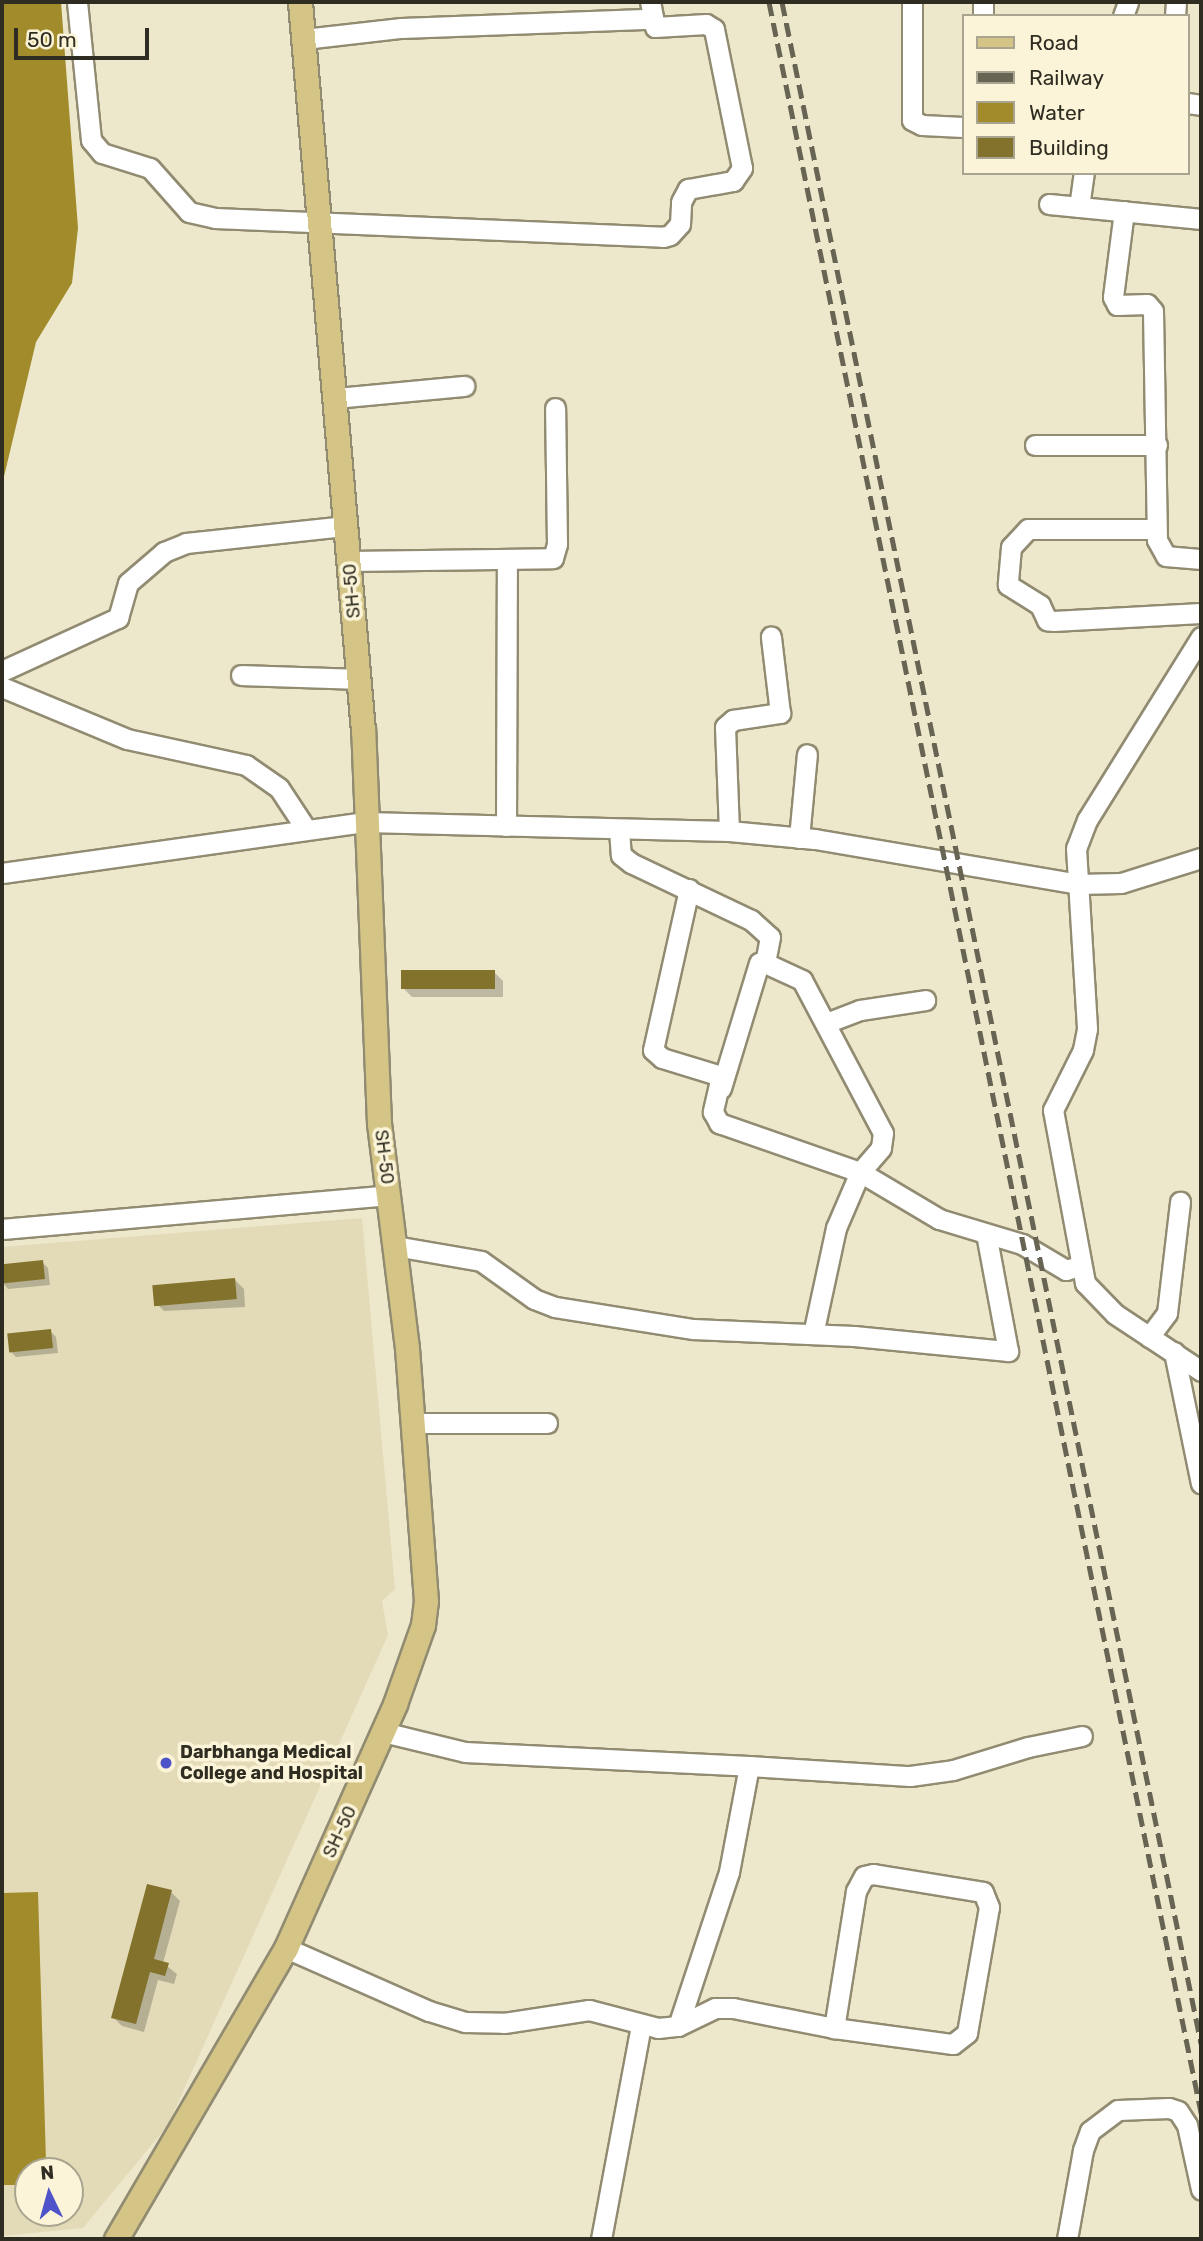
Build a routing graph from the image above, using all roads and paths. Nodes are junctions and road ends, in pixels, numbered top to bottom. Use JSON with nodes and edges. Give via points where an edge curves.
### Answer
{"nodes":[{"id":1,"x":77,"y":2,"type":"edge"},
{"id":2,"x":300,"y":2,"type":"edge"},
{"id":3,"x":912,"y":2,"type":"edge"},
{"id":4,"x":651,"y":10,"type":"edge"},
{"id":5,"x":304,"y":38,"type":"junction"},
{"id":6,"x":962,"y":127,"type":"edge"},
{"id":7,"x":1084,"y":175,"type":"edge"},
{"id":8,"x":1049,"y":204,"type":"dead end"},
{"id":9,"x":1079,"y":207,"type":"junction"},
{"id":10,"x":1124,"y":211,"type":"junction"},
{"id":11,"x":1201,"y":219,"type":"edge"},
{"id":12,"x":321,"y":223,"type":"junction"},
{"id":13,"x":464,"y":386,"type":"dead end"},
{"id":14,"x":336,"y":398,"type":"junction"},
{"id":15,"x":555,"y":408,"type":"dead end"},
{"id":16,"x":1035,"y":445,"type":"dead end"},
{"id":17,"x":1157,"y":445,"type":"junction"},
{"id":18,"x":346,"y":526,"type":"junction"},
{"id":19,"x":1156,"y":528,"type":"junction"},
{"id":20,"x":507,"y":559,"type":"junction"},
{"id":21,"x":1201,"y":559,"type":"edge"},
{"id":22,"x":349,"y":561,"type":"junction"},
{"id":23,"x":1201,"y":613,"type":"edge"},
{"id":24,"x":771,"y":637,"type":"dead end"},
{"id":25,"x":1201,"y":637,"type":"edge"},
{"id":26,"x":2,"y":671,"type":"edge"},
{"id":27,"x":241,"y":675,"type":"dead end"},
{"id":28,"x":359,"y":678,"type":"junction"},
{"id":29,"x":2,"y":687,"type":"edge"},
{"id":30,"x":807,"y":754,"type":"dead end"},
{"id":31,"x":365,"y":822,"type":"junction"},
{"id":32,"x":506,"y":826,"type":"junction"},
{"id":33,"x":306,"y":828,"type":"junction"},
{"id":34,"x":619,"y":829,"type":"junction"},
{"id":35,"x":729,"y":831,"type":"junction"},
{"id":36,"x":799,"y":838,"type":"junction"},
{"id":37,"x":1201,"y":859,"type":"edge"},
{"id":38,"x":2,"y":873,"type":"edge"},
{"id":39,"x":1078,"y":884,"type":"junction"},
{"id":40,"x":689,"y":889,"type":"junction"},
{"id":41,"x":759,"y":963,"type":"dead end"},
{"id":42,"x":925,"y":1000,"type":"dead end"},
{"id":43,"x":826,"y":1023,"type":"junction"},
{"id":44,"x":721,"y":1088,"type":"junction"},
{"id":45,"x":860,"y":1172,"type":"junction"},
{"id":46,"x":389,"y":1195,"type":"junction"},
{"id":47,"x":1180,"y":1202,"type":"dead end"},
{"id":48,"x":2,"y":1229,"type":"edge"},
{"id":49,"x":986,"y":1234,"type":"junction"},
{"id":50,"x":395,"y":1246,"type":"junction"},
{"id":51,"x":1079,"y":1266,"type":"junction"},
{"id":52,"x":813,"y":1334,"type":"junction"},
{"id":53,"x":1149,"y":1337,"type":"junction"},
{"id":54,"x":1174,"y":1352,"type":"junction"},
{"id":55,"x":1201,"y":1371,"type":"edge"},
{"id":56,"x":414,"y":1423,"type":"junction"},
{"id":57,"x":547,"y":1423,"type":"dead end"},
{"id":58,"x":1201,"y":1483,"type":"edge"},
{"id":59,"x":383,"y":1732,"type":"junction"},
{"id":60,"x":1082,"y":1736,"type":"dead end"},
{"id":61,"x":749,"y":1766,"type":"junction"},
{"id":62,"x":286,"y":1948,"type":"junction"},
{"id":63,"x":641,"y":2025,"type":"junction"},
{"id":64,"x":678,"y":2026,"type":"junction"},
{"id":65,"x":834,"y":2028,"type":"junction"},
{"id":66,"x":1201,"y":2189,"type":"edge"},
{"id":67,"x":116,"y":2239,"type":"edge"},
{"id":68,"x":601,"y":2239,"type":"edge"},
{"id":69,"x":1067,"y":2239,"type":"edge"}],
"edges":[{"from":1,"to":12,"type":"street","via":[[94,146],[150,168],[182,206],[200,215]]},
{"from":2,"to":5,"type":"main road","name":"SH-50"},
{"from":3,"to":6,"type":"street","via":[[912,120],[922,125]]},
{"from":4,"to":5,"type":"street"},
{"from":4,"to":12,"type":"street","via":[[659,27],[706,24],[714,29],[742,168],[733,181],[688,189],[681,202],[680,224],[670,235]]},
{"from":5,"to":12,"type":"main road","name":"SH-50"},
{"from":7,"to":9,"type":"street"},
{"from":8,"to":9,"type":"street"},
{"from":9,"to":10,"type":"street"},
{"from":10,"to":11,"type":"street"},
{"from":10,"to":17,"type":"street","via":[[1113,297],[1117,305],[1152,307]]},
{"from":12,"to":14,"type":"main road","name":"SH-50"},
{"from":13,"to":14,"type":"street"},
{"from":14,"to":18,"type":"main road","name":"SH-50"},
{"from":15,"to":20,"type":"street","via":[[556,552],[545,559]]},
{"from":16,"to":17,"type":"street"},
{"from":17,"to":19,"type":"street"},
{"from":18,"to":22,"type":"main road","name":"SH-50"},
{"from":18,"to":26,"type":"street","via":[[186,544],[163,552],[128,583],[118,618]]},
{"from":19,"to":21,"type":"street","via":[[1166,556]]},
{"from":19,"to":23,"type":"street","via":[[1028,529],[1010,547],[1009,585],[1040,606],[1046,620]]},
{"from":20,"to":22,"type":"street"},
{"from":20,"to":32,"type":"street"},
{"from":22,"to":28,"type":"main road","name":"SH-50"},
{"from":24,"to":35,"type":"street","via":[[780,713],[733,720],[725,727]]},
{"from":25,"to":39,"type":"street","via":[[1087,820],[1076,848]]},
{"from":27,"to":28,"type":"street"},
{"from":28,"to":31,"type":"main road","name":"SH-50"},
{"from":29,"to":33,"type":"street","via":[[115,735],[246,765],[279,788]]},
{"from":30,"to":36,"type":"street"},
{"from":31,"to":32,"type":"street"},
{"from":31,"to":33,"type":"street"},
{"from":31,"to":46,"type":"main road","name":"SH-50","via":[[379,1123]]},
{"from":32,"to":34,"type":"street"},
{"from":33,"to":38,"type":"street"},
{"from":34,"to":35,"type":"street"},
{"from":34,"to":40,"type":"street","via":[[621,855]]},
{"from":35,"to":36,"type":"street"},
{"from":36,"to":39,"type":"street"},
{"from":37,"to":39,"type":"street","via":[[1121,883]]},
{"from":39,"to":51,"type":"street","via":[[1087,1029],[1083,1050],[1053,1110]]},
{"from":40,"to":43,"type":"street","via":[[734,910],[768,933],[771,941],[765,963],[802,980]]},
{"from":40,"to":44,"type":"street","via":[[653,1050],[662,1058],[716,1072]]},
{"from":41,"to":44,"type":"street"},
{"from":42,"to":43,"type":"street","via":[[860,1010]]},
{"from":43,"to":45,"type":"street","via":[[883,1133],[881,1147]]},
{"from":44,"to":45,"type":"street","via":[[713,1112],[719,1124]]},
{"from":45,"to":49,"type":"street","via":[[939,1219]]},
{"from":45,"to":52,"type":"street","via":[[836,1228]]},
{"from":46,"to":48,"type":"street"},
{"from":46,"to":50,"type":"main road","name":"SH-50"},
{"from":47,"to":53,"type":"street","via":[[1167,1313]]},
{"from":49,"to":51,"type":"street","via":[[1022,1244],[1066,1270]]},
{"from":49,"to":52,"type":"street","via":[[1008,1351]]},
{"from":50,"to":52,"type":"street","via":[[481,1261],[534,1299],[555,1307],[693,1329]]},
{"from":50,"to":56,"type":"main road","name":"SH-50"},
{"from":51,"to":53,"type":"street","via":[[1096,1299]]},
{"from":53,"to":54,"type":"street"},
{"from":54,"to":55,"type":"street"},
{"from":54,"to":58,"type":"street"},
{"from":56,"to":57,"type":"street"},
{"from":56,"to":59,"type":"main road","name":"SH-50","via":[[426,1601],[423,1625]]},
{"from":59,"to":61,"type":"street","via":[[465,1752]]},
{"from":59,"to":62,"type":"main road","name":"SH-50"},
{"from":60,"to":61,"type":"street","via":[[953,1770],[910,1776]]},
{"from":61,"to":64,"type":"street","via":[[729,1872]]},
{"from":62,"to":63,"type":"street","via":[[429,2011],[465,2022],[504,2023],[589,2010]]},
{"from":62,"to":67,"type":"main road","name":"SH-50"},
{"from":63,"to":64,"type":"street"},
{"from":63,"to":68,"type":"street"},
{"from":64,"to":65,"type":"street","via":[[715,2008],[733,2008]]},
{"from":65,"to":65,"type":"street","via":[[942,2044],[962,2040],[989,1907],[983,1892],[864,1876],[856,1891]]},
{"from":66,"to":69,"type":"street","via":[[1184,2118],[1170,2108],[1118,2110],[1090,2131]]}]}
